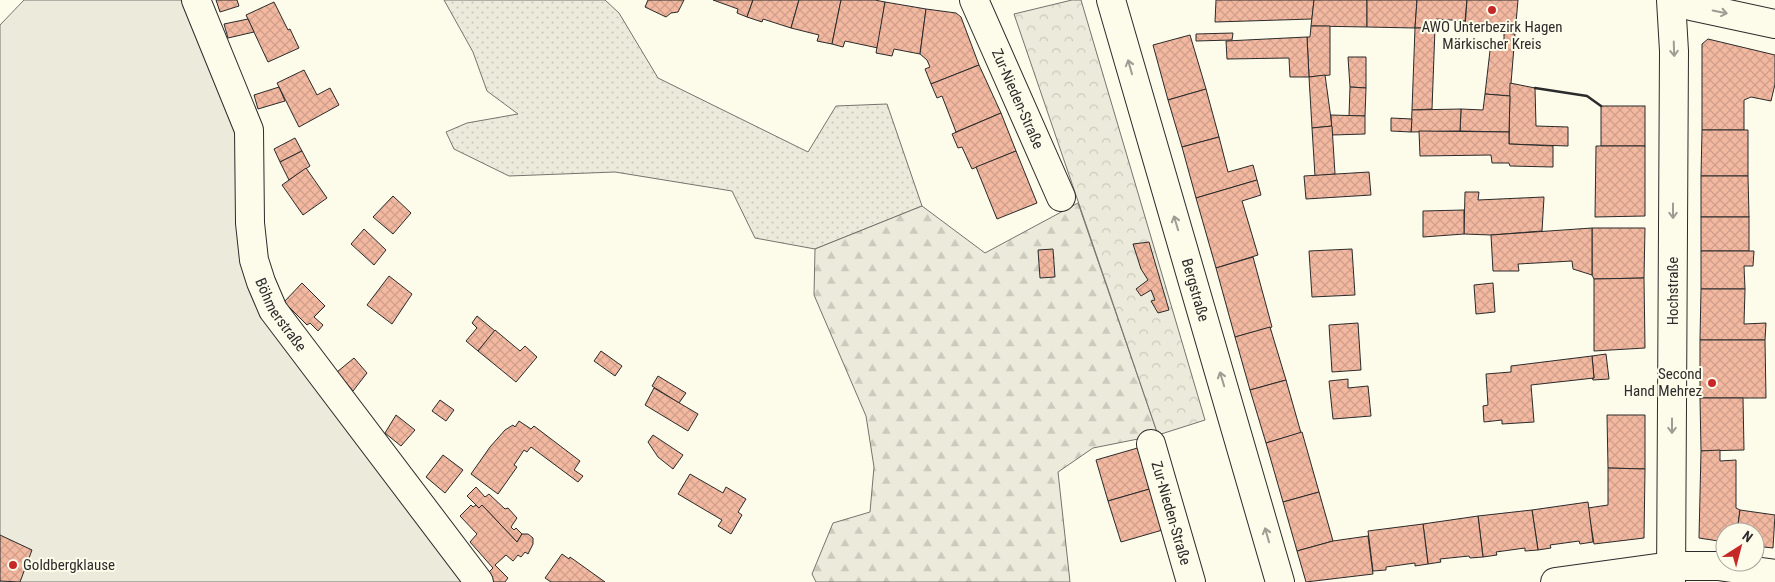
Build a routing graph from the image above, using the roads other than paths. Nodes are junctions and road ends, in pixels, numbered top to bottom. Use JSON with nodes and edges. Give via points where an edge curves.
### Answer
{"nodes":[{"id":1,"x":196,"y":0,"type":"edge"},
{"id":2,"x":974,"y":0,"type":"edge"},
{"id":3,"x":1111,"y":0,"type":"edge"},
{"id":4,"x":1672,"y":0,"type":"edge"},
{"id":5,"x":1775,"y":24,"type":"edge"},
{"id":6,"x":1061,"y":197,"type":"dead end"},
{"id":7,"x":1151,"y":444,"type":"dead end"},
{"id":8,"x":1671,"y":574,"type":"edge"},
{"id":9,"x":1775,"y":574,"type":"edge"},
{"id":10,"x":480,"y":582,"type":"edge"},
{"id":11,"x":1191,"y":582,"type":"edge"},
{"id":12,"x":1280,"y":582,"type":"edge"},
{"id":13,"x":1555,"y":582,"type":"edge"}],
"edges":[{"from":1,"to":10,"type":"street","name":"Böhmerstraße","via":[[248,130],[254,260],[273,310]]},
{"from":2,"to":6,"type":"street","name":"Zur-Nieden-Straße"},
{"from":12,"to":3,"type":"street","name":"Bergstraße","one_way":true},
{"from":4,"to":5,"type":"street","one_way":true},
{"from":4,"to":8,"type":"street","name":"Hochstraße","one_way":true},
{"from":7,"to":11,"type":"street","name":"Zur-Nieden-Straße"},
{"from":8,"to":9,"type":"street","via":[[1718,566]]},
{"from":8,"to":13,"type":"street"}]}
